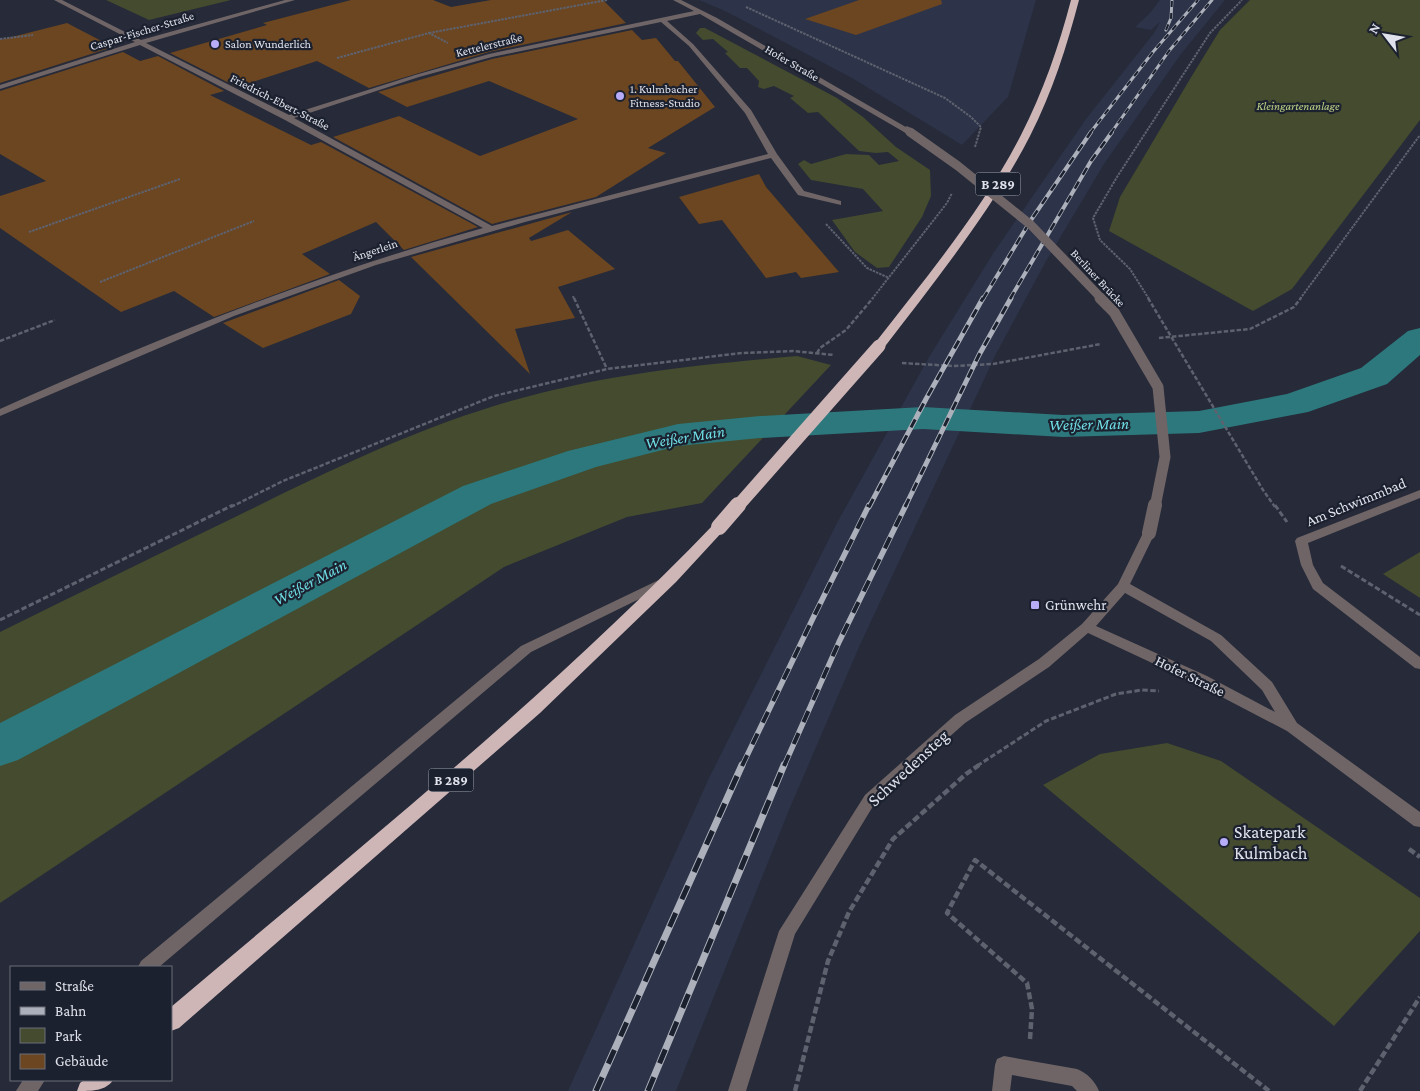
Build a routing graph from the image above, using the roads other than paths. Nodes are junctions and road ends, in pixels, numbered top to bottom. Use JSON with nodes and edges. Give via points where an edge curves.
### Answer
{"nodes":[{"id":1,"x":57,"y":0,"type":"edge"},
{"id":2,"x":292,"y":0,"type":"edge"},
{"id":3,"x":676,"y":0,"type":"edge"},
{"id":4,"x":1074,"y":0,"type":"edge"},
{"id":5,"x":700,"y":12,"type":"junction"},
{"id":6,"x":663,"y":20,"type":"junction"},
{"id":7,"x":139,"y":42,"type":"junction"},
{"id":8,"x":0,"y":87,"type":"edge"},
{"id":9,"x":288,"y":118,"type":"junction"},
{"id":10,"x":907,"y":130,"type":"joint"},
{"id":11,"x":773,"y":155,"type":"junction"},
{"id":12,"x":838,"y":203,"type":"road end"},
{"id":13,"x":490,"y":228,"type":"junction"},
{"id":14,"x":0,"y":412,"type":"edge"},
{"id":15,"x":1420,"y":494,"type":"edge"},
{"id":16,"x":1148,"y":533,"type":"joint"},
{"id":17,"x":671,"y":578,"type":"junction"},
{"id":18,"x":1123,"y":586,"type":"junction"},
{"id":19,"x":1087,"y":627,"type":"junction"},
{"id":20,"x":1420,"y":664,"type":"edge"},
{"id":21,"x":1292,"y":727,"type":"junction"},
{"id":22,"x":1420,"y":821,"type":"edge"},
{"id":23,"x":148,"y":966,"type":"edge"},
{"id":24,"x":172,"y":1020,"type":"edge"},
{"id":25,"x":35,"y":1081,"type":"edge"},
{"id":26,"x":101,"y":1081,"type":"edge"},
{"id":27,"x":25,"y":1091,"type":"edge"},
{"id":28,"x":88,"y":1091,"type":"edge"},
{"id":29,"x":737,"y":1091,"type":"edge"},
{"id":30,"x":1001,"y":1091,"type":"edge"},
{"id":31,"x":1090,"y":1091,"type":"edge"}],
"edges":[{"from":1,"to":7,"type":"street","name":"Friedrich-Ebert-Straße"},
{"from":2,"to":7,"type":"street","name":"Caspar-Fischer-Straße"},
{"from":3,"to":5,"type":"street","name":"Hofer Straße"},
{"from":4,"to":17,"type":"highway","number":"B 289","bridge":true,"via":[[1063,47],[1026,135],[999,182],[940,267],[879,346]]},
{"from":5,"to":6,"type":"street","name":"Kettelerstraße"},
{"from":5,"to":10,"type":"street","name":"Hofer Straße"},
{"from":6,"to":9,"type":"street","name":"Kettelerstraße","via":[[477,59]]},
{"from":6,"to":11,"type":"street","via":[[691,45],[748,112]]},
{"from":7,"to":8,"type":"street","name":"Caspar-Fischer-Straße"},
{"from":7,"to":9,"type":"street","name":"Friedrich-Ebert-Straße"},
{"from":9,"to":13,"type":"street","name":"Friedrich-Ebert-Straße"},
{"from":10,"to":16,"type":"street","name":"Berliner Brücke","bridge":true,"via":[[1031,225],[1114,312],[1158,387],[1165,457]]},
{"from":11,"to":12,"type":"street","via":[[801,193]]},
{"from":11,"to":13,"type":"street","name":"Ängerlein"},
{"from":13,"to":14,"type":"street","name":"Ängerlein","via":[[371,264],[259,304],[144,348]]},
{"from":15,"to":20,"type":"street","name":"Am Schwimmbad","via":[[1302,541],[1307,565],[1318,586]]},
{"from":16,"to":18,"type":"street","name":"Schwedensteg"},
{"from":17,"to":23,"type":"street","via":[[526,650]]},
{"from":17,"to":24,"type":"highway","number":"B 289","via":[[534,708]]},
{"from":18,"to":19,"type":"street","name":"Schwedensteg"},
{"from":18,"to":21,"type":"street","name":"Hofer Straße","via":[[1216,638],[1267,686]]},
{"from":19,"to":21,"type":"street","name":"Hofer Straße","via":[[1202,680]]},
{"from":19,"to":29,"type":"street","name":"Schwedensteg","via":[[1044,663],[960,720],[870,799],[787,931]]},
{"from":21,"to":22,"type":"street","name":"Hofer Straße"},
{"from":25,"to":27,"type":"street"},
{"from":26,"to":28,"type":"highway"},
{"from":30,"to":31,"type":"street","via":[[1004,1065],[1076,1078]]}]}
